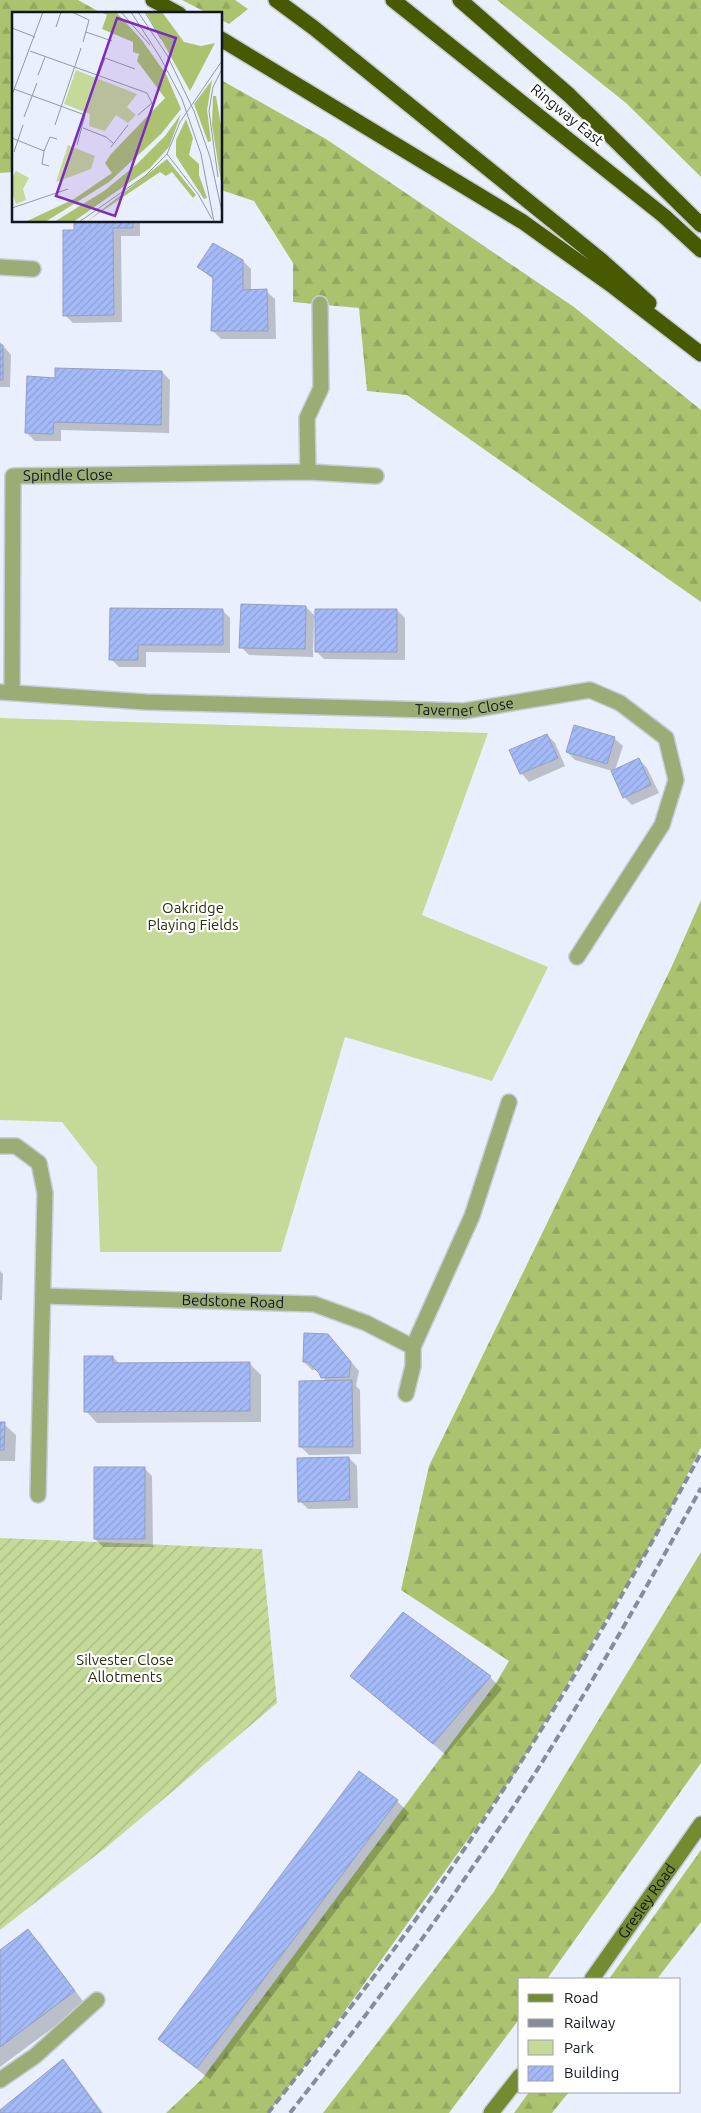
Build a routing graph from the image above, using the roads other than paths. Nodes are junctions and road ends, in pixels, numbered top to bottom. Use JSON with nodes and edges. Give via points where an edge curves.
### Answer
{"nodes":[{"id":1,"x":153,"y":0,"type":"edge"},
{"id":2,"x":276,"y":0,"type":"edge"},
{"id":3,"x":393,"y":0,"type":"edge"},
{"id":4,"x":460,"y":0,"type":"edge"},
{"id":5,"x":175,"y":12,"type":"edge"},
{"id":6,"x":222,"y":40,"type":"edge"},
{"id":7,"x":701,"y":225,"type":"edge"},
{"id":8,"x":701,"y":250,"type":"edge"},
{"id":9,"x":0,"y":267,"type":"edge"},
{"id":10,"x":33,"y":269,"type":"dead end"},
{"id":11,"x":320,"y":304,"type":"dead end"},
{"id":12,"x":701,"y":349,"type":"edge"},
{"id":13,"x":701,"y":354,"type":"edge"},
{"id":14,"x":308,"y":472,"type":"junction"},
{"id":15,"x":376,"y":476,"type":"dead end"},
{"id":16,"x":6,"y":692,"type":"edge"},
{"id":17,"x":577,"y":957,"type":"dead end"},
{"id":18,"x":509,"y":1102,"type":"dead end"},
{"id":19,"x":0,"y":1146,"type":"edge"},
{"id":20,"x":43,"y":1296,"type":"junction"},
{"id":21,"x":413,"y":1347,"type":"junction"},
{"id":22,"x":406,"y":1394,"type":"dead end"},
{"id":23,"x":38,"y":1495,"type":"dead end"},
{"id":24,"x":701,"y":1824,"type":"edge"},
{"id":25,"x":593,"y":1978,"type":"edge"},
{"id":26,"x":97,"y":2000,"type":"dead end"},
{"id":27,"x":518,"y":2079,"type":"edge"},
{"id":28,"x":0,"y":2080,"type":"edge"},
{"id":29,"x":491,"y":2113,"type":"edge"}],
"edges":[{"from":1,"to":5,"type":"highway"},
{"from":2,"to":12,"type":"highway","via":[[601,260]]},
{"from":3,"to":8,"type":"highway","name":"Ringway East","via":[[664,216]]},
{"from":4,"to":7,"type":"highway","via":[[569,95]]},
{"from":6,"to":13,"type":"highway","via":[[524,222]]},
{"from":9,"to":10,"type":"street"},
{"from":11,"to":14,"type":"street","via":[[321,388],[307,418]]},
{"from":14,"to":15,"type":"street","name":"Spindle Close"},
{"from":14,"to":16,"type":"street","name":"Spindle Close","via":[[13,476]]},
{"from":16,"to":17,"type":"street","name":"Taverner Close","via":[[146,702],[464,711],[590,690],[620,703],[666,738],[676,780],[662,825]]},
{"from":18,"to":21,"type":"street","via":[[472,1216]]},
{"from":19,"to":20,"type":"street","via":[[16,1146],[39,1163],[45,1193]]},
{"from":20,"to":21,"type":"street","name":"Bedstone Road","via":[[314,1304],[366,1323]]},
{"from":20,"to":23,"type":"street"},
{"from":21,"to":22,"type":"street","via":[[413,1366]]},
{"from":24,"to":25,"type":"street","name":"Gresley Road"},
{"from":26,"to":28,"type":"street","via":[[35,2056]]},
{"from":27,"to":29,"type":"street"}]}
